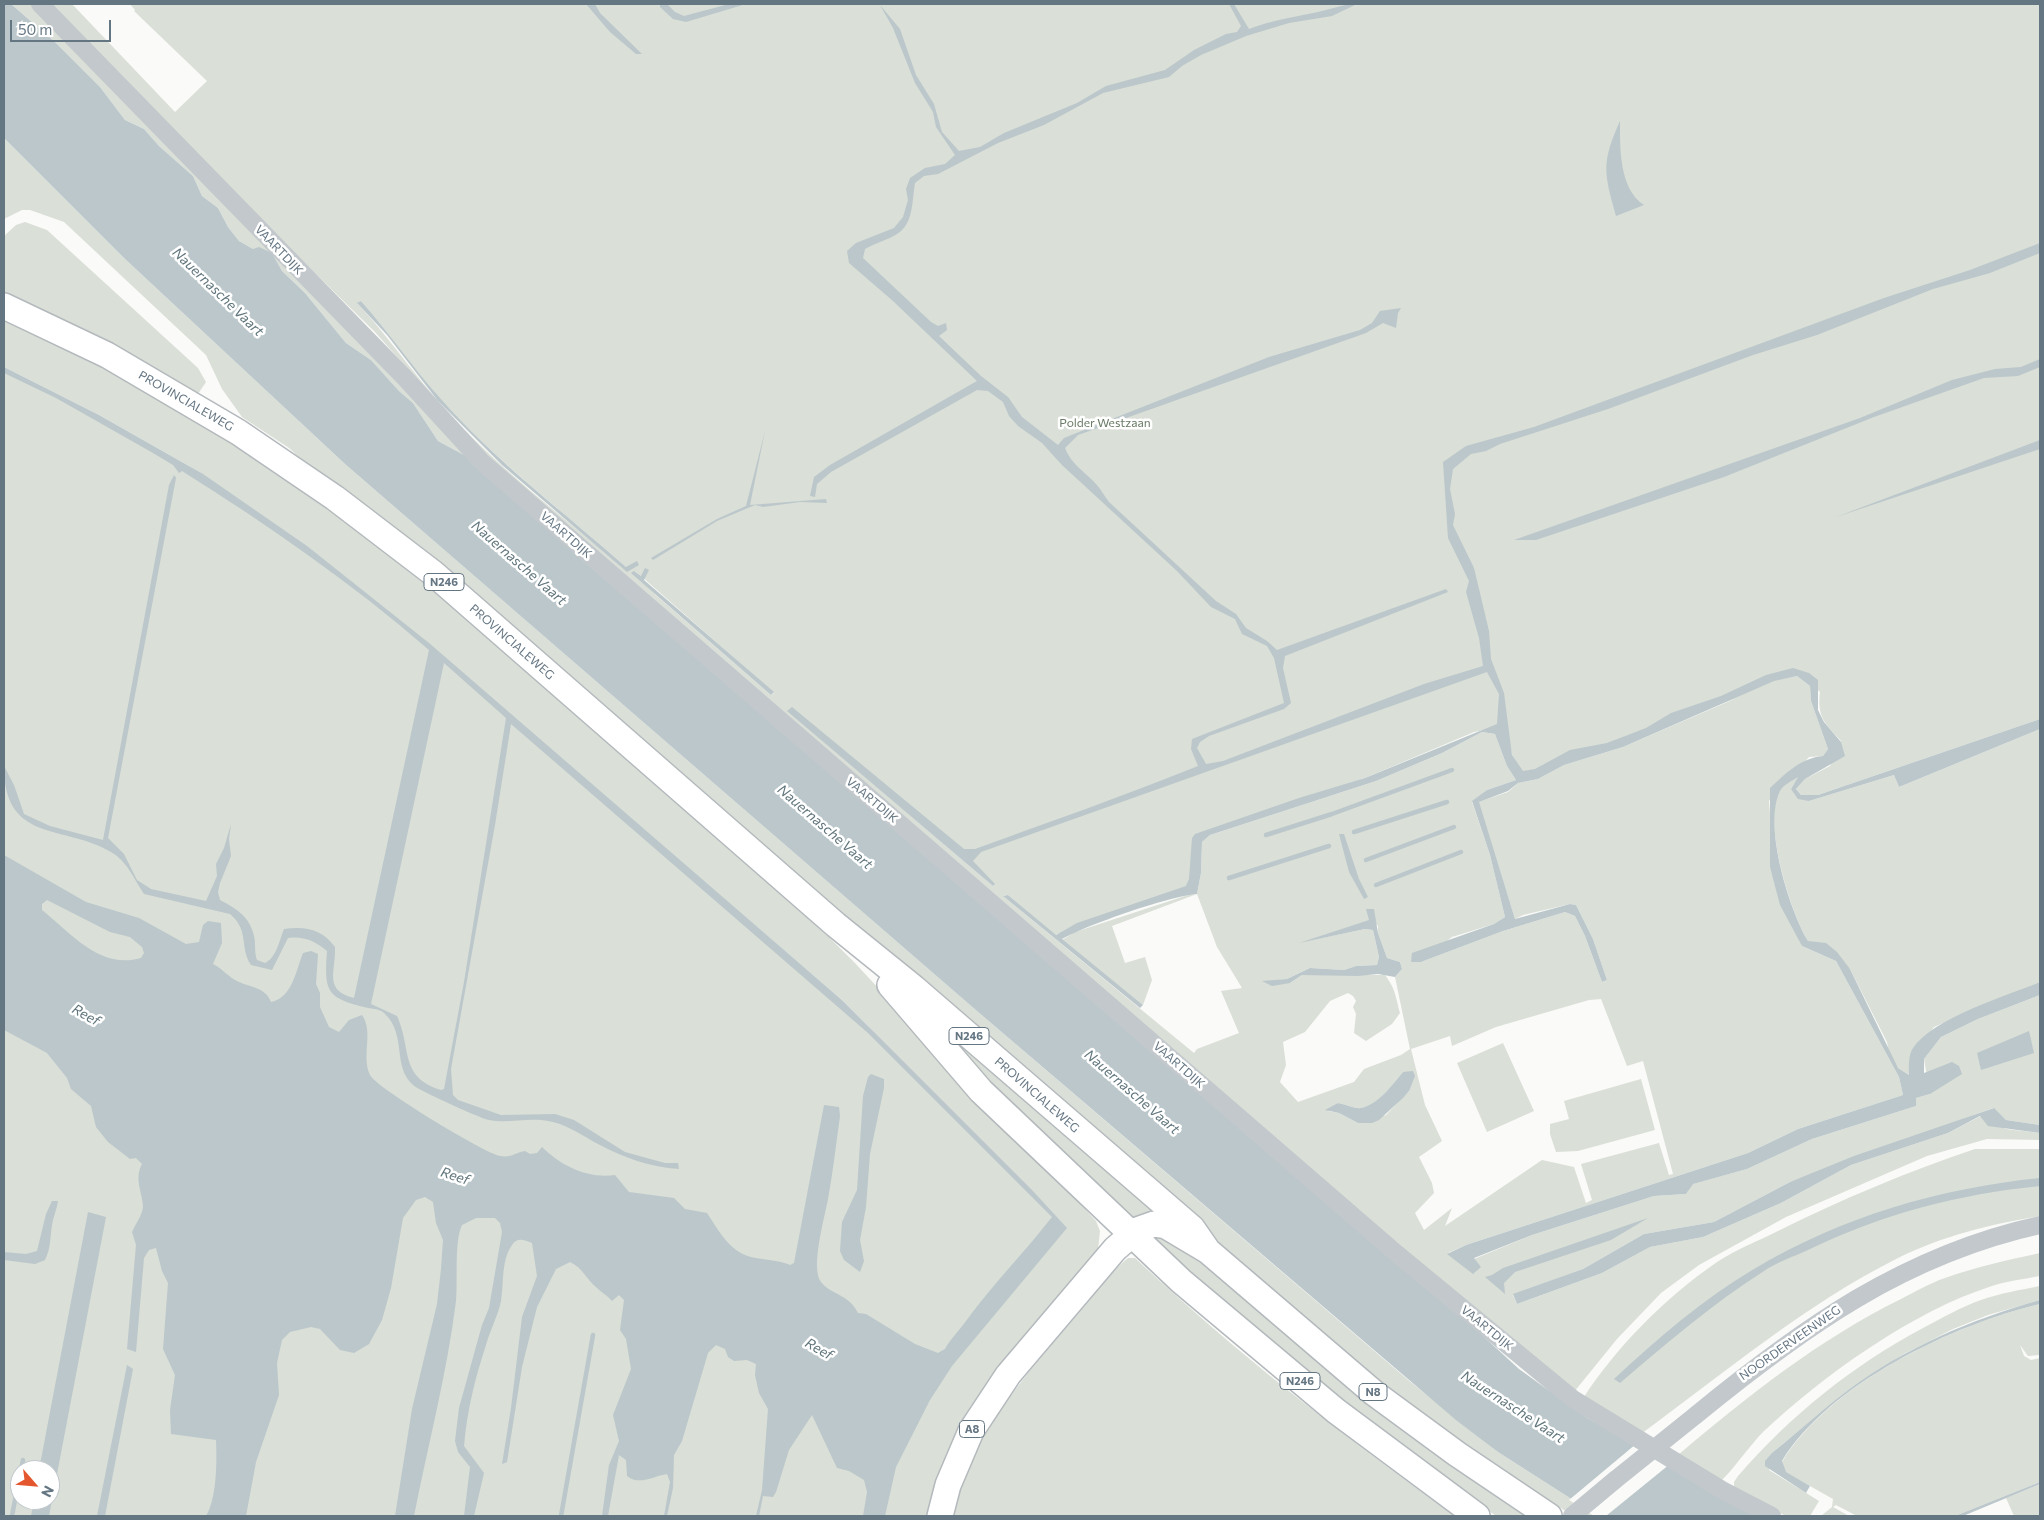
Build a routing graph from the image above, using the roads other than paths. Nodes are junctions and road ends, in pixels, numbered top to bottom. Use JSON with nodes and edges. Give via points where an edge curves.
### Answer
{"nodes":[{"id":1,"x":40,"y":4,"type":"edge"},
{"id":2,"x":4,"y":306,"type":"edge"},
{"id":3,"x":836,"y":925,"type":"junction"},
{"id":4,"x":2040,"y":1225,"type":"edge"},
{"id":5,"x":1132,"y":1233,"type":"junction"},
{"id":6,"x":1208,"y":1251,"type":"junction"},
{"id":7,"x":940,"y":1516,"type":"edge"},
{"id":8,"x":1478,"y":1516,"type":"edge"},
{"id":9,"x":1550,"y":1516,"type":"edge"},
{"id":10,"x":1572,"y":1516,"type":"edge"},
{"id":11,"x":1772,"y":1516,"type":"edge"}],
"edges":[{"from":1,"to":11,"type":"street","name":"VAARTDIJK","via":[[397,370],[482,462],[1397,1254],[1574,1399],[1722,1490]]},
{"from":2,"to":3,"type":"highway","name":"PROVINCIALEWEG","number":"N246","via":[[115,360],[238,432],[335,498],[433,573]]},
{"from":3,"to":5,"type":"highway","name":"PROVINCIALEWEG","number":"N246","via":[[981,1091]]},
{"from":3,"to":6,"type":"highway","name":"PROVINCIALEWEG","number":"N246","via":[[914,988],[1192,1228]]},
{"from":4,"to":10,"type":"street","name":"NOORDERVEENWEG","bridge":true,"via":[[1937,1257],[1887,1280],[1795,1337]]},
{"from":5,"to":6,"type":"highway","number":"A8","via":[[1154,1224],[1166,1226]]},
{"from":5,"to":7,"type":"highway","number":"A8","via":[[1081,1288],[994,1396],[971,1431],[958,1459]]},
{"from":5,"to":8,"type":"highway","number":"N246","via":[[1232,1326],[1336,1411]]},
{"from":6,"to":9,"type":"highway","number":"N8","via":[[1374,1392],[1465,1460]]}]}
